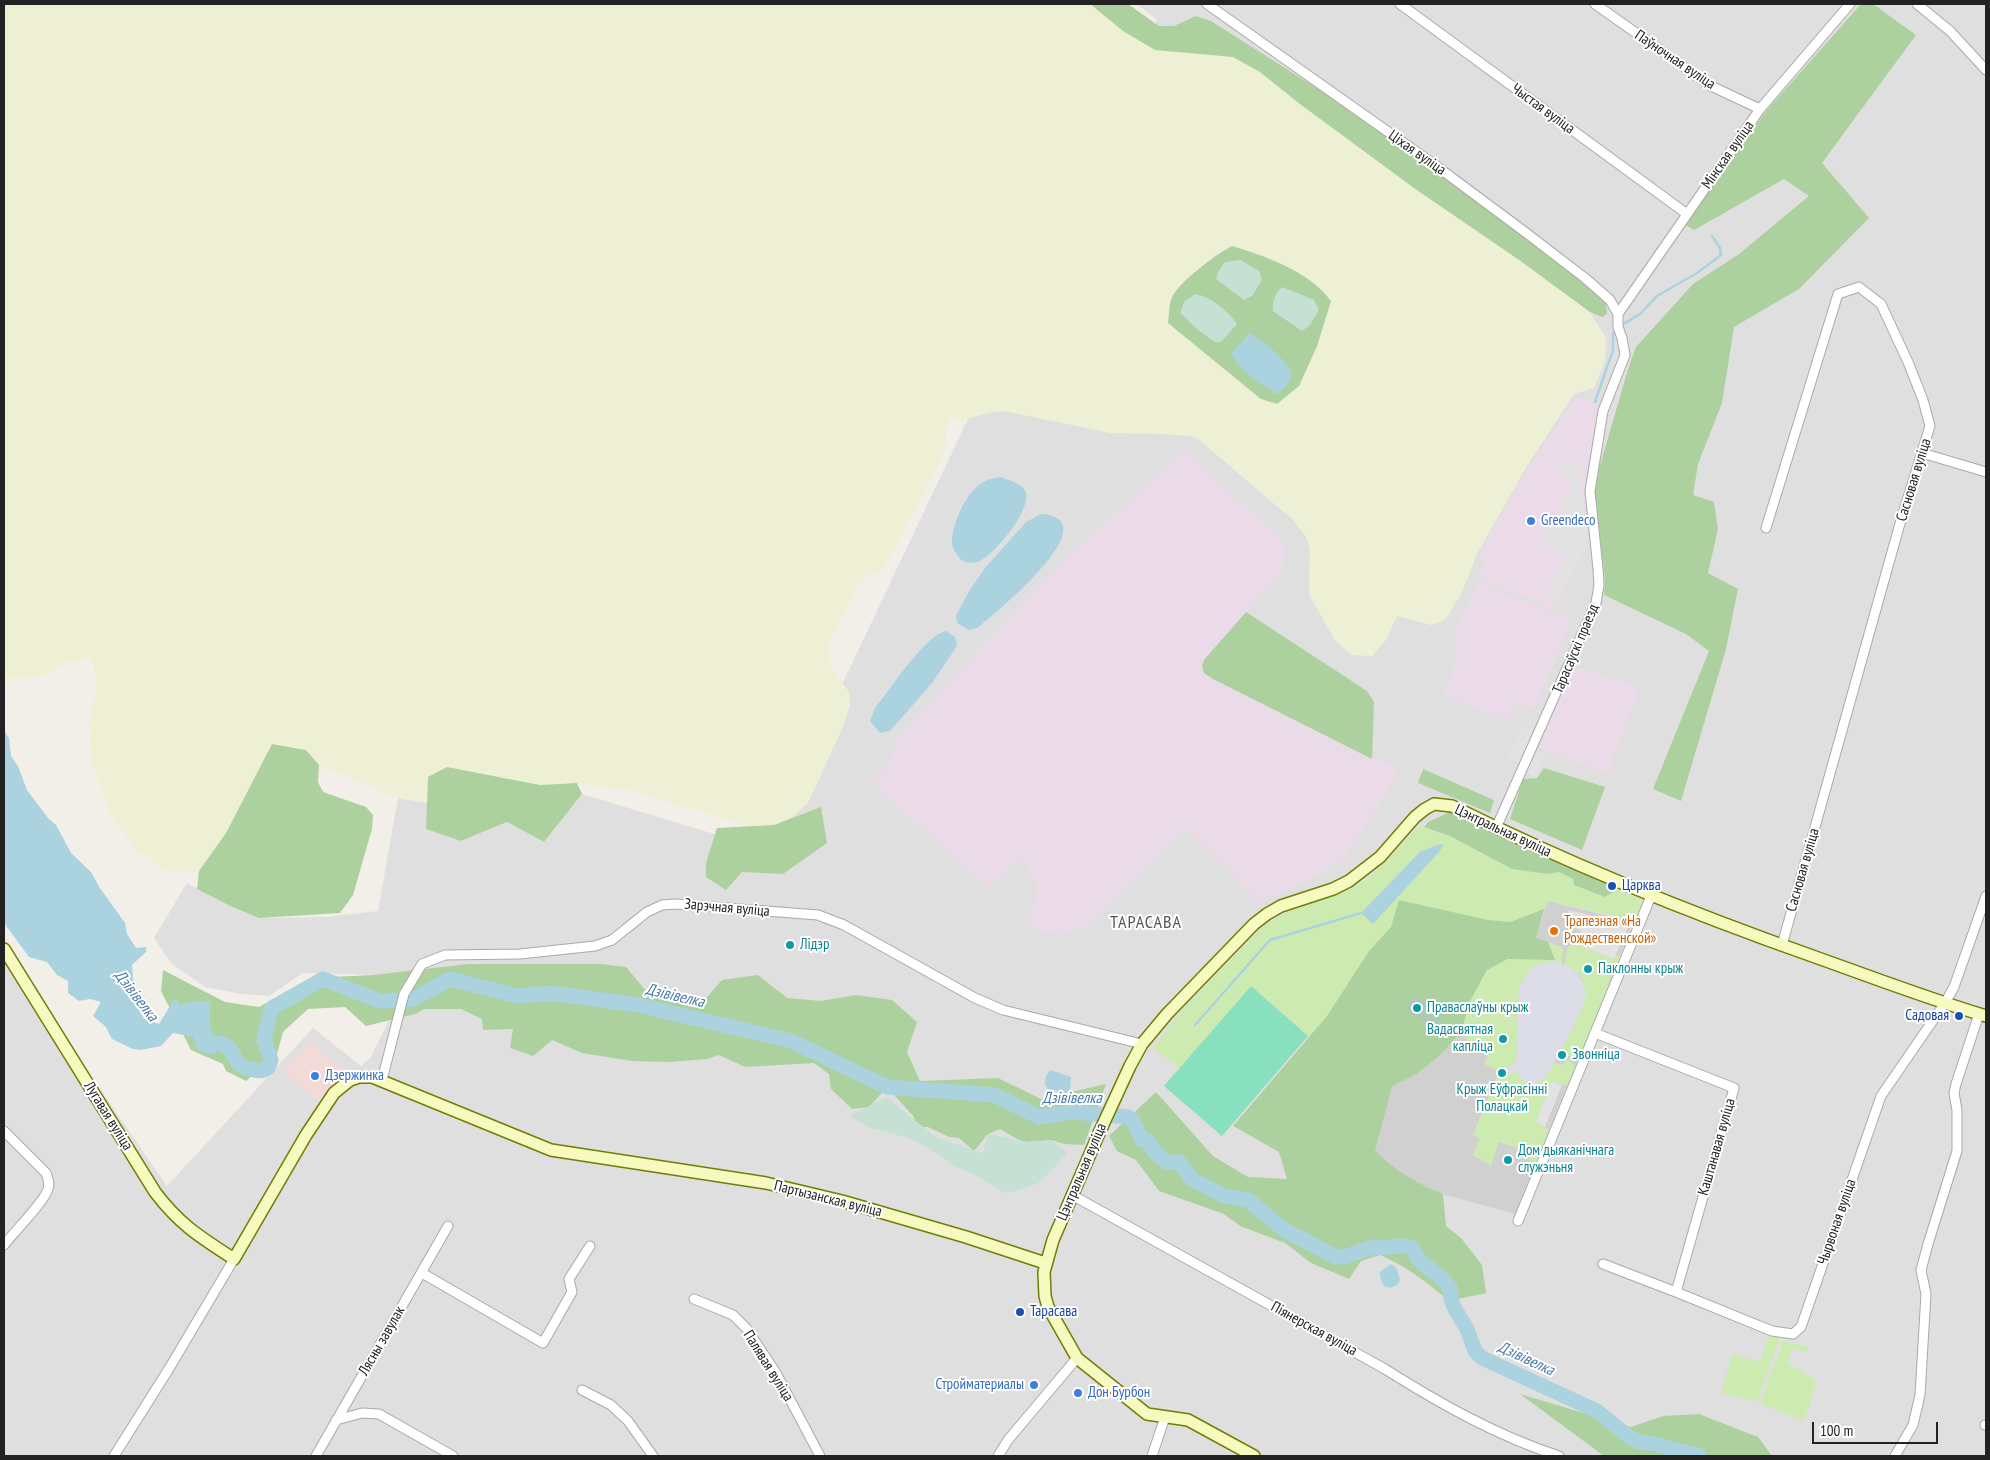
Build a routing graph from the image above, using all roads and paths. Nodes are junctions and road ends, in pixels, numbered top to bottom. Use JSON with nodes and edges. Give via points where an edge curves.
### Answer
{"nodes":[{"id":1,"x":1206,"y":4,"type":"edge"},
{"id":2,"x":1400,"y":4,"type":"edge"},
{"id":3,"x":1595,"y":4,"type":"edge"},
{"id":4,"x":1850,"y":4,"type":"edge"},
{"id":5,"x":1917,"y":4,"type":"edge"},
{"id":6,"x":1986,"y":70,"type":"edge"},
{"id":7,"x":1760,"y":109,"type":"junction"},
{"id":8,"x":1687,"y":214,"type":"junction"},
{"id":9,"x":1618,"y":314,"type":"junction"},
{"id":10,"x":1922,"y":453,"type":"junction"},
{"id":11,"x":1986,"y":472,"type":"edge"},
{"id":12,"x":1766,"y":528,"type":"dead end"},
{"id":13,"x":1496,"y":828,"type":"junction"},
{"id":14,"x":1651,"y":896,"type":"junction"},
{"id":15,"x":1986,"y":896,"type":"edge"},
{"id":16,"x":1782,"y":945,"type":"junction"},
{"id":17,"x":4,"y":951,"type":"edge"},
{"id":18,"x":1945,"y":1003,"type":"junction"},
{"id":19,"x":1982,"y":1015,"type":"edge"},
{"id":20,"x":1595,"y":1032,"type":"junction"},
{"id":21,"x":1142,"y":1044,"type":"junction"},
{"id":22,"x":382,"y":1080,"type":"junction"},
{"id":23,"x":4,"y":1131,"type":"edge"},
{"id":24,"x":1072,"y":1195,"type":"junction"},
{"id":25,"x":1518,"y":1220,"type":"dead end"},
{"id":26,"x":448,"y":1226,"type":"dead end"},
{"id":27,"x":4,"y":1245,"type":"edge"},
{"id":28,"x":590,"y":1246,"type":"dead end"},
{"id":29,"x":234,"y":1259,"type":"junction"},
{"id":30,"x":1045,"y":1263,"type":"junction"},
{"id":31,"x":1603,"y":1264,"type":"dead end"},
{"id":32,"x":422,"y":1273,"type":"junction"},
{"id":33,"x":1676,"y":1292,"type":"junction"},
{"id":34,"x":694,"y":1299,"type":"dead end"},
{"id":35,"x":1077,"y":1358,"type":"junction"},
{"id":36,"x":582,"y":1390,"type":"dead end"},
{"id":37,"x":1165,"y":1417,"type":"junction"},
{"id":38,"x":336,"y":1420,"type":"junction"},
{"id":39,"x":114,"y":1456,"type":"edge"},
{"id":40,"x":316,"y":1456,"type":"edge"},
{"id":41,"x":453,"y":1456,"type":"edge"},
{"id":42,"x":653,"y":1456,"type":"edge"},
{"id":43,"x":820,"y":1456,"type":"edge"},
{"id":44,"x":998,"y":1456,"type":"edge"},
{"id":45,"x":1152,"y":1456,"type":"edge"},
{"id":46,"x":1254,"y":1456,"type":"edge"},
{"id":47,"x":1559,"y":1456,"type":"edge"},
{"id":48,"x":1895,"y":1456,"type":"edge"}],
"edges":[{"from":1,"to":9,"type":"street","name":"Ціхая вуліца","via":[[1435,164],[1610,300]]},
{"from":2,"to":8,"type":"street","name":"Чыстая вуліца"},
{"from":3,"to":7,"type":"street","name":"Паўночная вуліца","via":[[1711,86]]},
{"from":4,"to":7,"type":"street","name":"Мінская вуліца"},
{"from":5,"to":6,"type":"street","via":[[1950,31]]},
{"from":7,"to":8,"type":"street","name":"Мінская вуліца"},
{"from":8,"to":9,"type":"street","name":"Мінская вуліца"},
{"from":9,"to":13,"type":"street","name":"Тарасаўскі праезд","via":[[1625,355],[1603,411],[1590,491],[1599,585],[1596,603]]},
{"from":10,"to":11,"type":"street"},
{"from":10,"to":12,"type":"street","name":"Сасновая вуліца","via":[[1930,426],[1923,400],[1881,304],[1859,287],[1838,294]]},
{"from":10,"to":16,"type":"street","name":"Сасновая вуліца"},
{"from":13,"to":14,"type":"street","name":"Цэнтральная вуліца"},
{"from":13,"to":21,"type":"street","name":"Цэнтральная вуліца","via":[[1452,806],[1434,804],[1425,809],[1365,870],[1333,889],[1280,906],[1254,924]]},
{"from":14,"to":16,"type":"street","name":"Цэнтральная вуліца"},
{"from":14,"to":20,"type":"street"},
{"from":15,"to":18,"type":"street","name":"Чырвоная вуліца"},
{"from":16,"to":18,"type":"street","name":"Цэнтральная вуліца"},
{"from":17,"to":29,"type":"street","name":"Лугавая вуліца","via":[[165,1204],[189,1230]]},
{"from":18,"to":19,"type":"street","name":"Цэнтральная вуліца"},
{"from":18,"to":33,"type":"street","name":"Чырвоная вуліца","via":[[1881,1096],[1801,1327],[1793,1334],[1772,1331]]},
{"from":19,"to":48,"type":"street","via":[[1956,1084],[1957,1151],[1921,1270],[1926,1294],[1918,1405],[1913,1425]]},
{"from":20,"to":25,"type":"street"},
{"from":20,"to":33,"type":"street","name":"Каштанавая вуліца","via":[[1734,1088]]},
{"from":21,"to":22,"type":"street","name":"Зарэчная вуліца","via":[[1003,1010],[975,998],[844,925],[818,915],[675,904],[662,905],[647,912],[612,940],[595,946],[520,954],[445,955],[422,964],[403,999]]},
{"from":21,"to":24,"type":"street","name":"Цэнтральная вуліца","via":[[1113,1100]]},
{"from":22,"to":29,"type":"street","name":"Партызанская вуліца","via":[[359,1077],[334,1093]]},
{"from":22,"to":30,"type":"street","name":"Партызанская вуліца","via":[[550,1150],[766,1183],[966,1236]]},
{"from":23,"to":27,"type":"street","via":[[49,1181],[41,1201]]},
{"from":24,"to":30,"type":"street","name":"Цэнтральная вуліца"},
{"from":24,"to":47,"type":"street","name":"Піянерская вуліца","via":[[1385,1369],[1434,1400],[1537,1449]]},
{"from":26,"to":32,"type":"street","name":"Лясны завулак"},
{"from":28,"to":32,"type":"street","via":[[569,1279],[572,1292],[543,1343]]},
{"from":29,"to":39,"type":"street"},
{"from":30,"to":35,"type":"street","via":[[1043,1287],[1046,1302]]},
{"from":31,"to":33,"type":"street","name":"Чырвоная вуліца"},
{"from":32,"to":38,"type":"street","name":"Лясны завулак"},
{"from":34,"to":43,"type":"street","name":"Палявая вуліца","via":[[733,1315],[747,1329],[776,1373]]},
{"from":35,"to":37,"type":"street","via":[[1147,1414]]},
{"from":35,"to":44,"type":"street"},
{"from":36,"to":42,"type":"street","via":[[611,1405],[628,1421]]},
{"from":37,"to":45,"type":"street"},
{"from":37,"to":46,"type":"street","via":[[1188,1420]]},
{"from":38,"to":40,"type":"street","name":"Лясны завулак"},
{"from":38,"to":41,"type":"street","via":[[362,1413],[379,1414]]}]}
